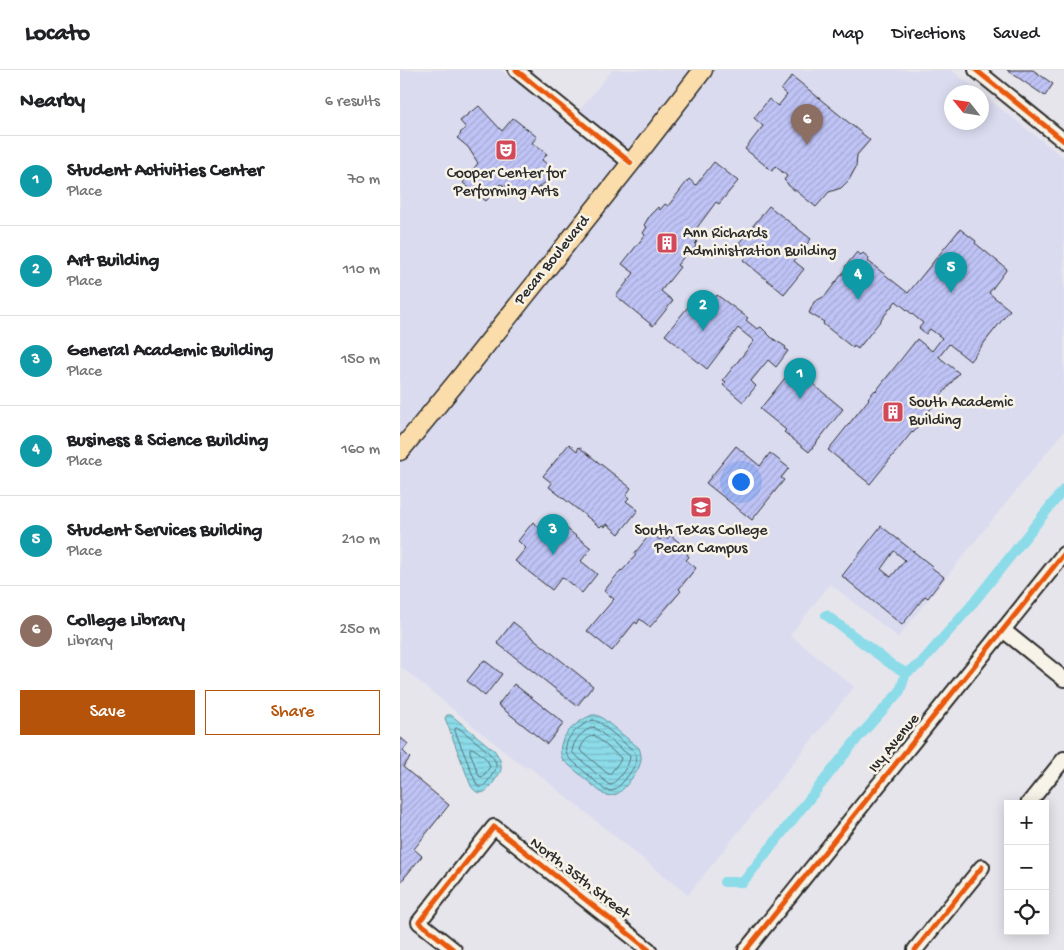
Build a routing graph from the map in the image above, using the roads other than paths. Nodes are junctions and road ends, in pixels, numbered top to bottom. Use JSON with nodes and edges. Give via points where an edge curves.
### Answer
{"nodes":[{"id":1,"x":703,"y":70,"type":"edge"},
{"id":2,"x":976,"y":70,"type":"edge"},
{"id":3,"x":519,"y":71,"type":"edge"},
{"id":4,"x":1064,"y":141,"type":"edge"},
{"id":5,"x":631,"y":163,"type":"junction"},
{"id":6,"x":400,"y":451,"type":"edge"},
{"id":7,"x":1064,"y":554,"type":"edge"},
{"id":8,"x":1003,"y":630,"type":"junction"},
{"id":9,"x":1064,"y":679,"type":"edge"},
{"id":10,"x":1064,"y":759,"type":"edge"},
{"id":11,"x":1031,"y":800,"type":"edge"},
{"id":12,"x":982,"y":867,"type":"dead end"},
{"id":13,"x":454,"y":950,"type":"edge"},
{"id":14,"x":648,"y":950,"type":"edge"},
{"id":15,"x":746,"y":950,"type":"edge"},
{"id":16,"x":914,"y":950,"type":"edge"}],
"edges":[{"from":1,"to":5,"type":"main road","name":"Pecan Boulevard"},
{"from":2,"to":4,"type":"street"},
{"from":3,"to":5,"type":"street"},
{"from":5,"to":6,"type":"main road","name":"Pecan Boulevard"},
{"from":7,"to":8,"type":"street","name":"Ivy Avenue"},
{"from":8,"to":9,"type":"street"},
{"from":8,"to":15,"type":"street","name":"Ivy Avenue"},
{"from":10,"to":11,"type":"street"},
{"from":12,"to":16,"type":"street"},
{"from":13,"to":14,"type":"street","name":"North 35th Street","via":[[420,922],[494,828]]}]}
